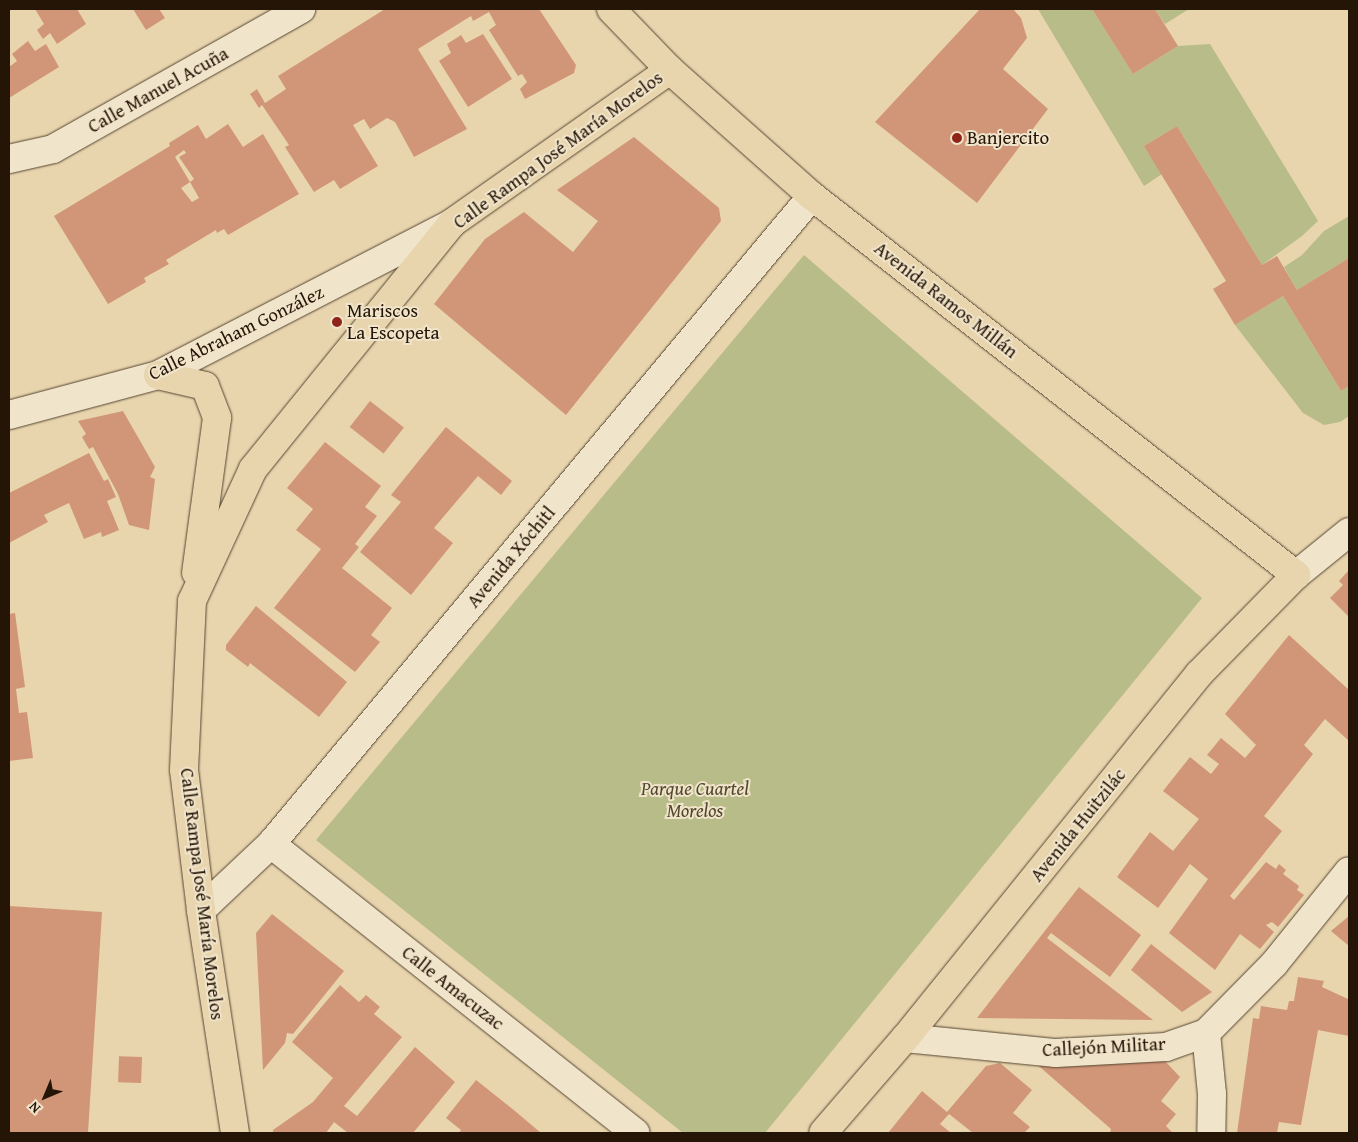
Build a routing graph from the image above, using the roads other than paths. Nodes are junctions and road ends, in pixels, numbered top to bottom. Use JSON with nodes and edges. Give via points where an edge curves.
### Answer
{"nodes":[{"id":1,"x":301,"y":9,"type":"edge"},
{"id":2,"x":611,"y":9,"type":"edge"},
{"id":3,"x":670,"y":70,"type":"junction"},
{"id":4,"x":9,"y":159,"type":"edge"},
{"id":5,"x":812,"y":196,"type":"junction"},
{"id":6,"x":452,"y":223,"type":"junction"},
{"id":7,"x":158,"y":375,"type":"junction"},
{"id":8,"x":9,"y":415,"type":"edge"},
{"id":9,"x":1349,"y":532,"type":"edge"},
{"id":10,"x":1296,"y":575,"type":"junction"},
{"id":11,"x":192,"y":601,"type":"junction"},
{"id":12,"x":270,"y":844,"type":"junction"},
{"id":13,"x":1349,"y":871,"type":"edge"},
{"id":14,"x":201,"y":910,"type":"junction"},
{"id":15,"x":1206,"y":1033,"type":"junction"},
{"id":16,"x":905,"y":1038,"type":"junction"},
{"id":17,"x":235,"y":1133,"type":"edge"},
{"id":18,"x":635,"y":1133,"type":"edge"},
{"id":19,"x":823,"y":1133,"type":"edge"},
{"id":20,"x":1211,"y":1133,"type":"edge"}],
"edges":[{"from":1,"to":4,"type":"street","name":"Calle Manuel Acuña","via":[[53,149]]},
{"from":2,"to":3,"type":"main road","name":"Avenida Ramos Millán"},
{"from":3,"to":5,"type":"main road","name":"Avenida Ramos Millán"},
{"from":3,"to":6,"type":"main road","name":"Calle Rampa José María Morelos"},
{"from":5,"to":10,"type":"main road","name":"Avenida Ramos Millán"},
{"from":5,"to":12,"type":"street","name":"Avenida Xóchitl"},
{"from":6,"to":7,"type":"street","name":"Calle Abraham González"},
{"from":6,"to":11,"type":"main road","name":"Calle Rampa José María Morelos","via":[[252,468]]},
{"from":7,"to":8,"type":"street","name":"Calle Abraham González"},
{"from":7,"to":11,"type":"main road","via":[[205,386],[216,418]]},
{"from":9,"to":10,"type":"street","name":"Avenida Huitzilác"},
{"from":10,"to":16,"type":"main road","name":"Avenida Huitzilác","via":[[1200,674]]},
{"from":11,"to":14,"type":"main road","name":"Calle Rampa José María Morelos","via":[[184,770]]},
{"from":12,"to":14,"type":"street","name":"Avenida Xóchitl"},
{"from":12,"to":18,"type":"street","name":"Calle Amacuzac"},
{"from":13,"to":15,"type":"street","name":"Callejón Militar","via":[[1274,964]]},
{"from":14,"to":17,"type":"main road","name":"Calle Rampa José María Morelos"},
{"from":15,"to":16,"type":"street","name":"Callejón Militar","via":[[1166,1046],[1056,1053]]},
{"from":15,"to":20,"type":"street","via":[[1212,1094]]},
{"from":16,"to":19,"type":"main road","name":"Avenida Huitzilác"}]}
